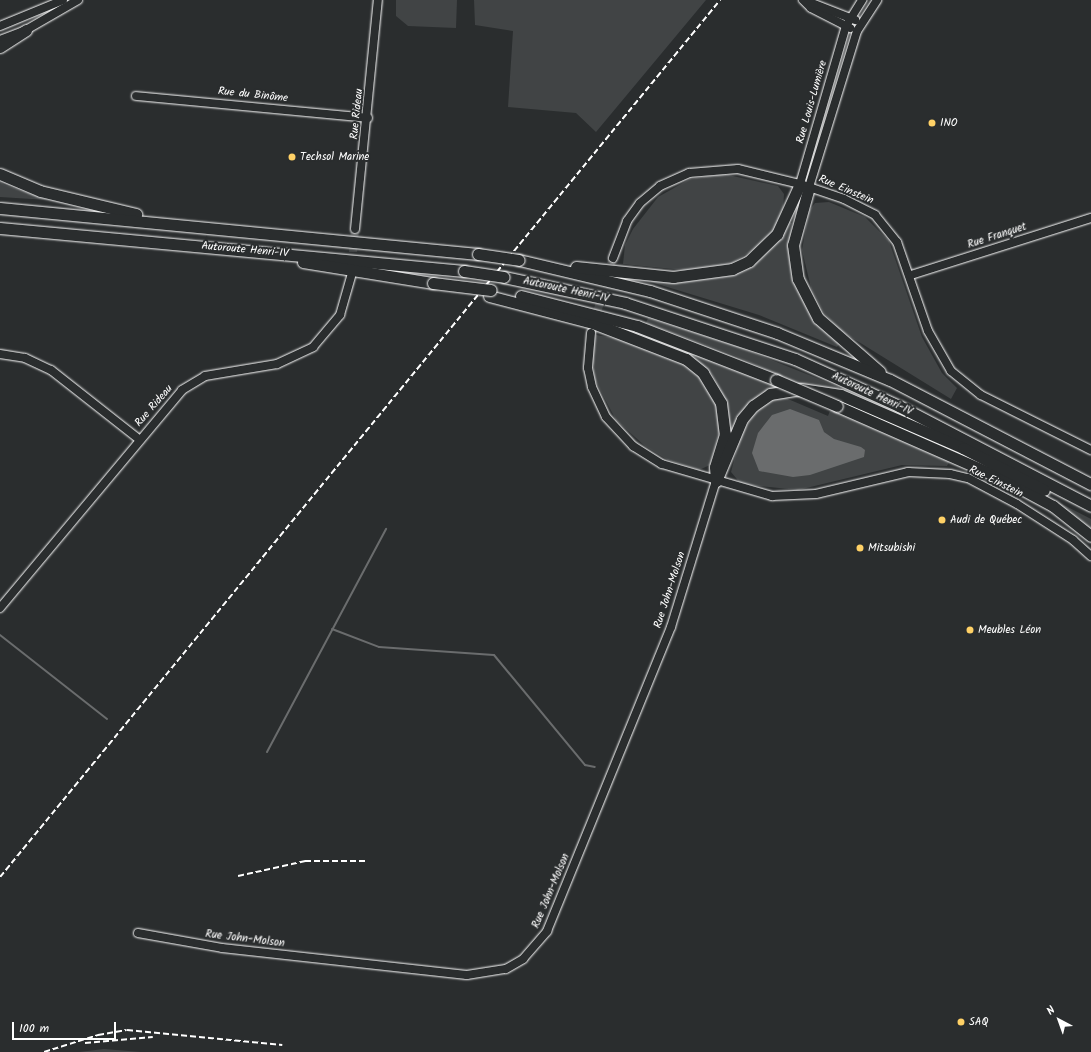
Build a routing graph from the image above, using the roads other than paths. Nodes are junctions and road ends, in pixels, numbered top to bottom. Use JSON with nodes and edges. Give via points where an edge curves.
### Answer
{"nodes":[{"id":1,"x":63,"y":0,"type":"edge"},
{"id":2,"x":78,"y":0,"type":"edge"},
{"id":3,"x":378,"y":0,"type":"edge"},
{"id":4,"x":803,"y":0,"type":"edge"},
{"id":5,"x":862,"y":0,"type":"edge"},
{"id":6,"x":877,"y":0,"type":"edge"},
{"id":7,"x":850,"y":17,"type":"junction"},
{"id":8,"x":860,"y":22,"type":"junction"},
{"id":9,"x":0,"y":26,"type":"edge"},
{"id":10,"x":846,"y":26,"type":"junction"},
{"id":11,"x":26,"y":30,"type":"junction"},
{"id":12,"x":857,"y":31,"type":"junction"},
{"id":13,"x":0,"y":40,"type":"edge"},
{"id":14,"x":0,"y":47,"type":"edge"},
{"id":15,"x":136,"y":96,"type":"dead end"},
{"id":16,"x":368,"y":118,"type":"junction"},
{"id":17,"x":0,"y":172,"type":"edge"},
{"id":18,"x":804,"y":185,"type":"junction"},
{"id":19,"x":0,"y":208,"type":"edge"},
{"id":20,"x":1091,"y":218,"type":"edge"},
{"id":21,"x":165,"y":222,"type":"junction"},
{"id":22,"x":0,"y":228,"type":"edge"},
{"id":23,"x":355,"y":229,"type":"tunnel mouth"},
{"id":24,"x":229,"y":249,"type":"junction"},
{"id":25,"x":613,"y":258,"type":"tunnel mouth"},
{"id":26,"x":546,"y":265,"type":"junction"},
{"id":27,"x":910,"y":275,"type":"junction"},
{"id":28,"x":351,"y":277,"type":"dead end"},
{"id":29,"x":490,"y":293,"type":"junction"},
{"id":30,"x":591,"y":333,"type":"tunnel mouth"},
{"id":31,"x":0,"y":354,"type":"edge"},
{"id":32,"x":890,"y":380,"type":"junction"},
{"id":33,"x":140,"y":440,"type":"junction"},
{"id":34,"x":1091,"y":450,"type":"edge"},
{"id":35,"x":1048,"y":462,"type":"junction"},
{"id":36,"x":1091,"y":476,"type":"edge"},
{"id":37,"x":716,"y":481,"type":"junction"},
{"id":38,"x":1091,"y":484,"type":"edge"},
{"id":39,"x":1091,"y":506,"type":"edge"},
{"id":40,"x":1091,"y":512,"type":"edge"},
{"id":41,"x":1091,"y":536,"type":"edge"},
{"id":42,"x":1091,"y":556,"type":"edge"},
{"id":43,"x":0,"y":608,"type":"edge"},
{"id":44,"x":138,"y":933,"type":"dead end"}],
"edges":[{"from":1,"to":9,"type":"street"},
{"from":2,"to":11,"type":"street"},
{"from":3,"to":16,"type":"street","name":"Rue Rideau"},
{"from":4,"to":7,"type":"street"},
{"from":4,"to":10,"type":"street","via":[[811,8]]},
{"from":5,"to":7,"type":"street","name":"Rue Louis-Lumière"},
{"from":6,"to":8,"type":"street","name":"Rue Louis-Lumière"},
{"from":7,"to":8,"type":"street"},
{"from":7,"to":10,"type":"street","name":"Rue Louis-Lumière"},
{"from":8,"to":12,"type":"street","name":"Rue Louis-Lumière"},
{"from":10,"to":12,"type":"street"},
{"from":10,"to":18,"type":"street","name":"Rue Louis-Lumière"},
{"from":11,"to":13,"type":"street"},
{"from":11,"to":14,"type":"highway"},
{"from":12,"to":18,"type":"street","name":"Rue Louis-Lumière"},
{"from":15,"to":16,"type":"street","name":"Rue du Binôme"},
{"from":16,"to":23,"type":"street","name":"Rue Rideau"},
{"from":17,"to":21,"type":"highway","via":[[40,191]]},
{"from":18,"to":25,"type":"street","name":"Rue Einstein","via":[[738,169],[704,169],[675,178],[637,207],[627,221]]},
{"from":18,"to":26,"type":"highway","via":[[777,234],[749,261],[732,269],[673,277]]},
{"from":18,"to":27,"type":"street","name":"Rue Einstein","via":[[875,215],[897,242]]},
{"from":18,"to":32,"type":"highway","via":[[793,245],[802,289],[832,332]]},
{"from":19,"to":21,"type":"highway","name":"Autoroute Henri-IV"},
{"from":20,"to":27,"type":"street","name":"Rue Franquet"},
{"from":21,"to":26,"type":"highway","name":"Autoroute Henri-IV","bridge":true,"via":[[478,254]]},
{"from":22,"to":24,"type":"highway","name":"Autoroute Henri-IV"},
{"from":24,"to":29,"type":"highway","bridge":true},
{"from":24,"to":39,"type":"highway","name":"Autoroute Henri-IV","bridge":true,"via":[[464,271],[626,303],[794,359],[899,406]]},
{"from":26,"to":32,"type":"highway","name":"Autoroute Henri-IV","via":[[714,311]]},
{"from":27,"to":34,"type":"street","name":"Rue Einstein","via":[[937,351],[965,384]]},
{"from":28,"to":33,"type":"street","name":"Rue Rideau","via":[[340,315],[313,347],[277,364],[218,372],[193,381],[171,401]]},
{"from":29,"to":37,"type":"highway","via":[[592,324],[686,359],[714,386],[721,403],[725,434],[715,467]]},
{"from":29,"to":41,"type":"highway","bridge":true,"via":[[637,326],[776,380],[1007,481],[1057,509]]},
{"from":30,"to":37,"type":"street","name":"Rue Einstein","via":[[588,350],[592,387],[606,417],[620,433],[662,464]]},
{"from":31,"to":33,"type":"street","via":[[25,358],[51,370]]},
{"from":32,"to":35,"type":"highway","name":"Autoroute Henri-IV"},
{"from":33,"to":43,"type":"street","name":"Rue Rideau"},
{"from":35,"to":36,"type":"highway"},
{"from":35,"to":38,"type":"highway","name":"Autoroute Henri-IV"},
{"from":37,"to":40,"type":"highway","via":[[742,419],[753,406],[784,390],[814,389],[841,395],[924,430]]},
{"from":37,"to":42,"type":"street","name":"Rue Einstein","via":[[772,496],[794,497],[908,472],[950,474],[968,478],[1017,504],[1073,540]]},
{"from":37,"to":44,"type":"street","name":"Rue John-Molson","via":[[671,627],[547,931],[523,959],[506,969],[467,975],[222,948]]}]}
